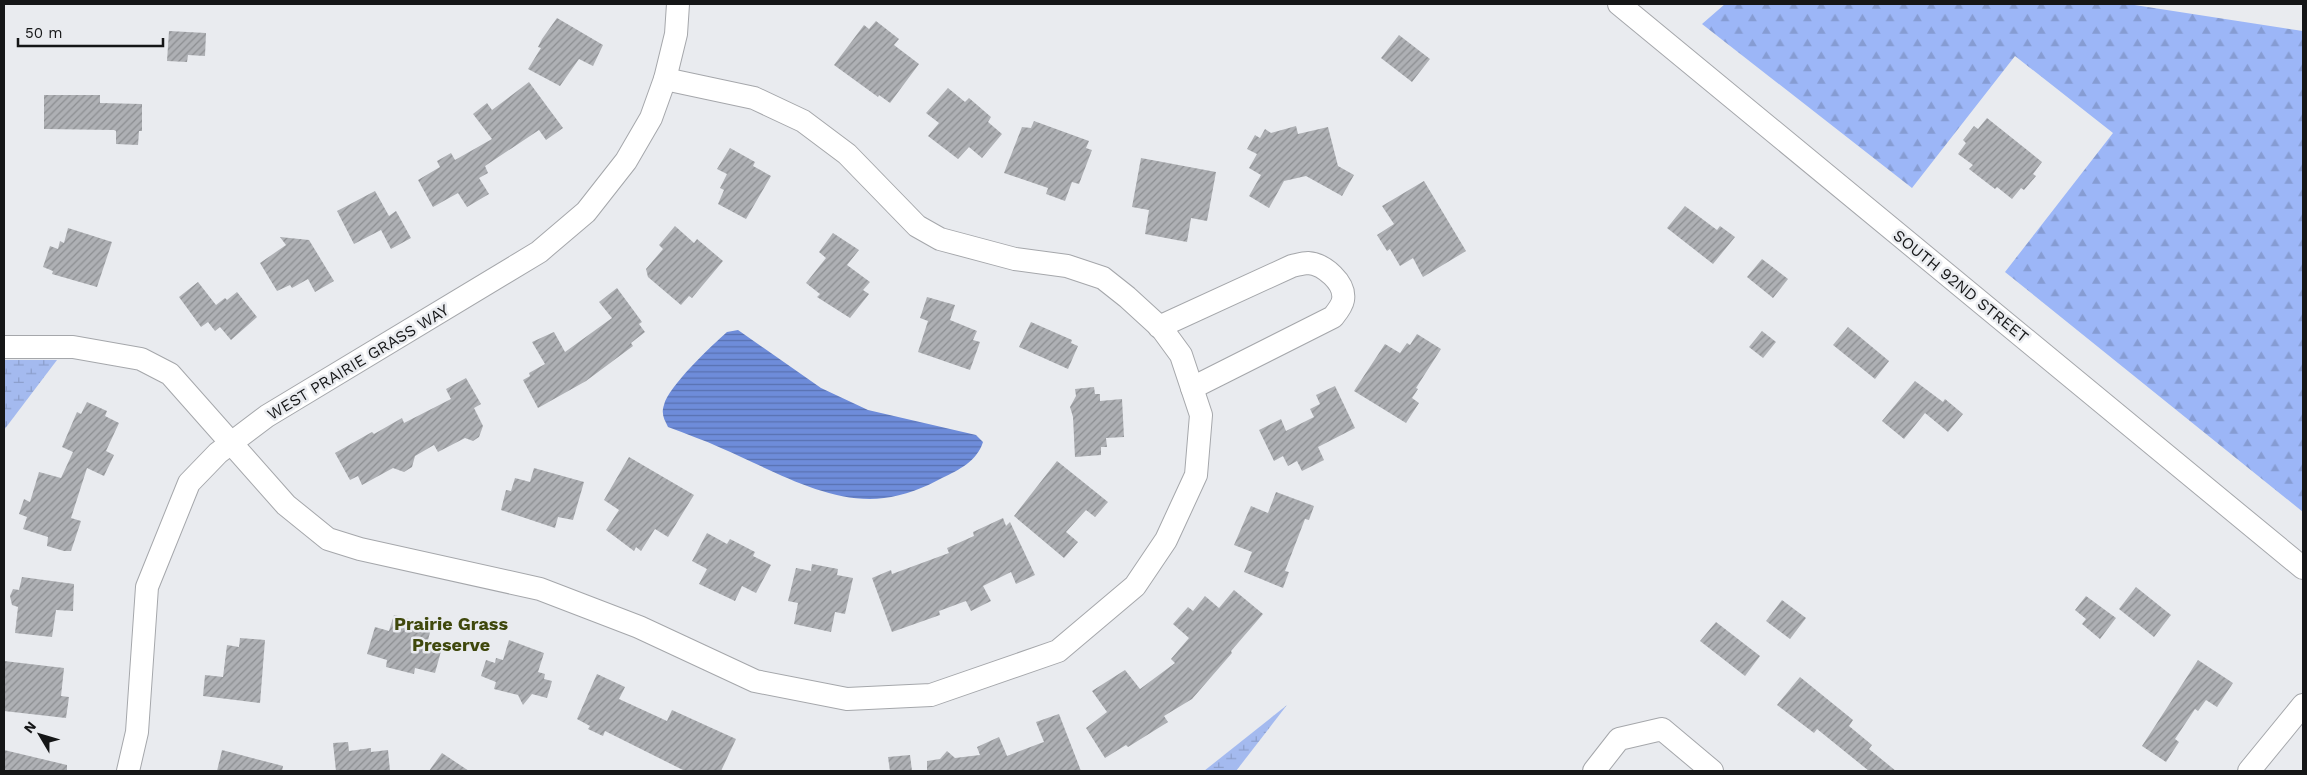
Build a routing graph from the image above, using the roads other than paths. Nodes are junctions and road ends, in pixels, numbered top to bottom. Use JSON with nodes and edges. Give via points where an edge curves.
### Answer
{"nodes":[{"id":1,"x":678,"y":4,"type":"edge"},
{"id":2,"x":1619,"y":4,"type":"edge"},
{"id":3,"x":665,"y":79,"type":"junction"},
{"id":4,"x":1159,"y":326,"type":"junction"},
{"id":5,"x":4,"y":347,"type":"edge"},
{"id":6,"x":1192,"y":388,"type":"junction"},
{"id":7,"x":230,"y":443,"type":"junction"},
{"id":8,"x":2303,"y":568,"type":"edge"},
{"id":9,"x":2303,"y":705,"type":"edge"},
{"id":10,"x":128,"y":771,"type":"edge"},
{"id":11,"x":1594,"y":771,"type":"edge"},
{"id":12,"x":1712,"y":771,"type":"edge"},
{"id":13,"x":2249,"y":771,"type":"edge"}],
"edges":[{"from":1,"to":3,"type":"street","name":"WEST PRAIRIE GRASS WAY","via":[[676,34]]},
{"from":2,"to":8,"type":"street","name":"SOUTH 92ND STREET"},
{"from":3,"to":4,"type":"street","via":[[754,98],[803,121],[847,154],[917,226],[940,239],[1015,259],[1067,266],[1103,278]]},
{"from":3,"to":7,"type":"street","name":"WEST PRAIRIE GRASS WAY","via":[[651,118],[626,161],[586,212],[546,246],[267,416]]},
{"from":4,"to":6,"type":"street","via":[[1181,355]]},
{"from":4,"to":6,"type":"street","via":[[1292,266],[1308,263],[1320,266],[1338,282],[1343,300],[1333,317]]},
{"from":5,"to":7,"type":"street","via":[[73,347],[141,359],[170,374]]},
{"from":6,"to":7,"type":"street","via":[[1201,415],[1196,475],[1166,540],[1135,586],[1058,651],[932,695],[847,699],[755,681],[640,626],[540,589],[328,539],[286,505]]},
{"from":7,"to":10,"type":"street","name":"WEST PRAIRIE GRASS WAY","via":[[189,483],[147,587],[137,732]]},
{"from":9,"to":13,"type":"street"},
{"from":11,"to":12,"type":"street","via":[[1619,739],[1662,729]]}]}
